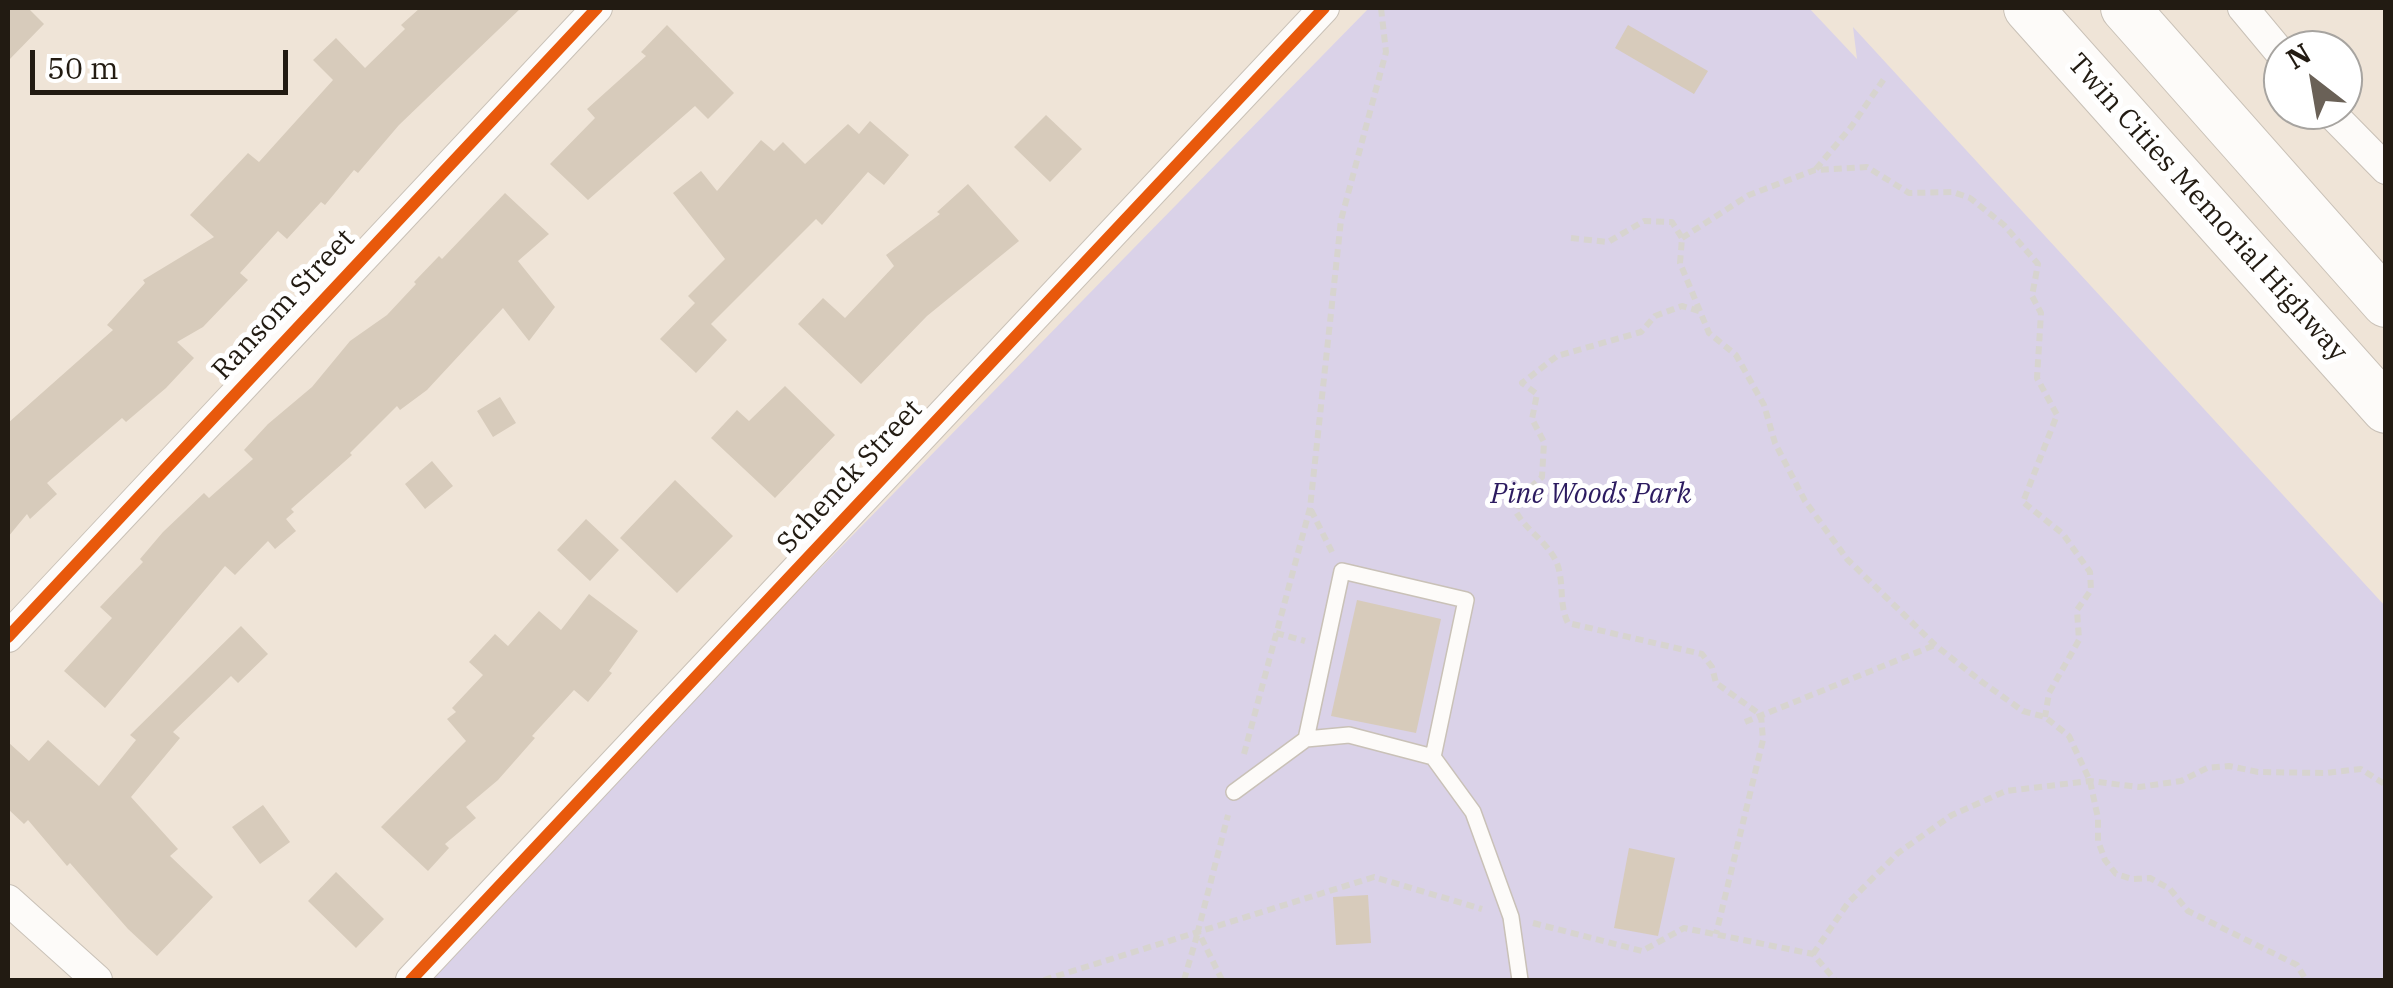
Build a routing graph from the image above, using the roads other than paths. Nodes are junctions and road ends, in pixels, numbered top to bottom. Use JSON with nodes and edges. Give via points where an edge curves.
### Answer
{"nodes":[{"id":1,"x":597,"y":8,"type":"edge"},
{"id":2,"x":1324,"y":8,"type":"edge"},
{"id":3,"x":2028,"y":8,"type":"edge"},
{"id":4,"x":2125,"y":8,"type":"edge"},
{"id":5,"x":2243,"y":8,"type":"edge"},
{"id":6,"x":2263,"y":32,"type":"edge"},
{"id":7,"x":2348,"y":130,"type":"edge"},
{"id":8,"x":2386,"y":169,"type":"edge"},
{"id":9,"x":2386,"y":303,"type":"edge"},
{"id":10,"x":2386,"y":409,"type":"edge"},
{"id":11,"x":8,"y":636,"type":"edge"},
{"id":12,"x":1306,"y":739,"type":"junction"},
{"id":13,"x":1433,"y":757,"type":"junction"},
{"id":14,"x":1234,"y":792,"type":"road end"},
{"id":15,"x":8,"y":900,"type":"edge"},
{"id":16,"x":96,"y":980,"type":"edge"},
{"id":17,"x":411,"y":980,"type":"edge"},
{"id":18,"x":1520,"y":980,"type":"edge"}],
"edges":[{"from":1,"to":11,"type":"street","name":"Ransom Street"},
{"from":2,"to":17,"type":"street","name":"Schenck Street"},
{"from":3,"to":10,"type":"main road","name":"Twin Cities Memorial Highway"},
{"from":4,"to":9,"type":"main road"},
{"from":5,"to":6,"type":"street"},
{"from":7,"to":8,"type":"street"},
{"from":12,"to":13,"type":"lane","via":[[1349,734]]},
{"from":12,"to":13,"type":"lane","via":[[1342,571],[1466,600]]},
{"from":12,"to":14,"type":"lane"},
{"from":13,"to":18,"type":"lane","via":[[1473,812],[1511,917]]},
{"from":15,"to":16,"type":"street"}]}
